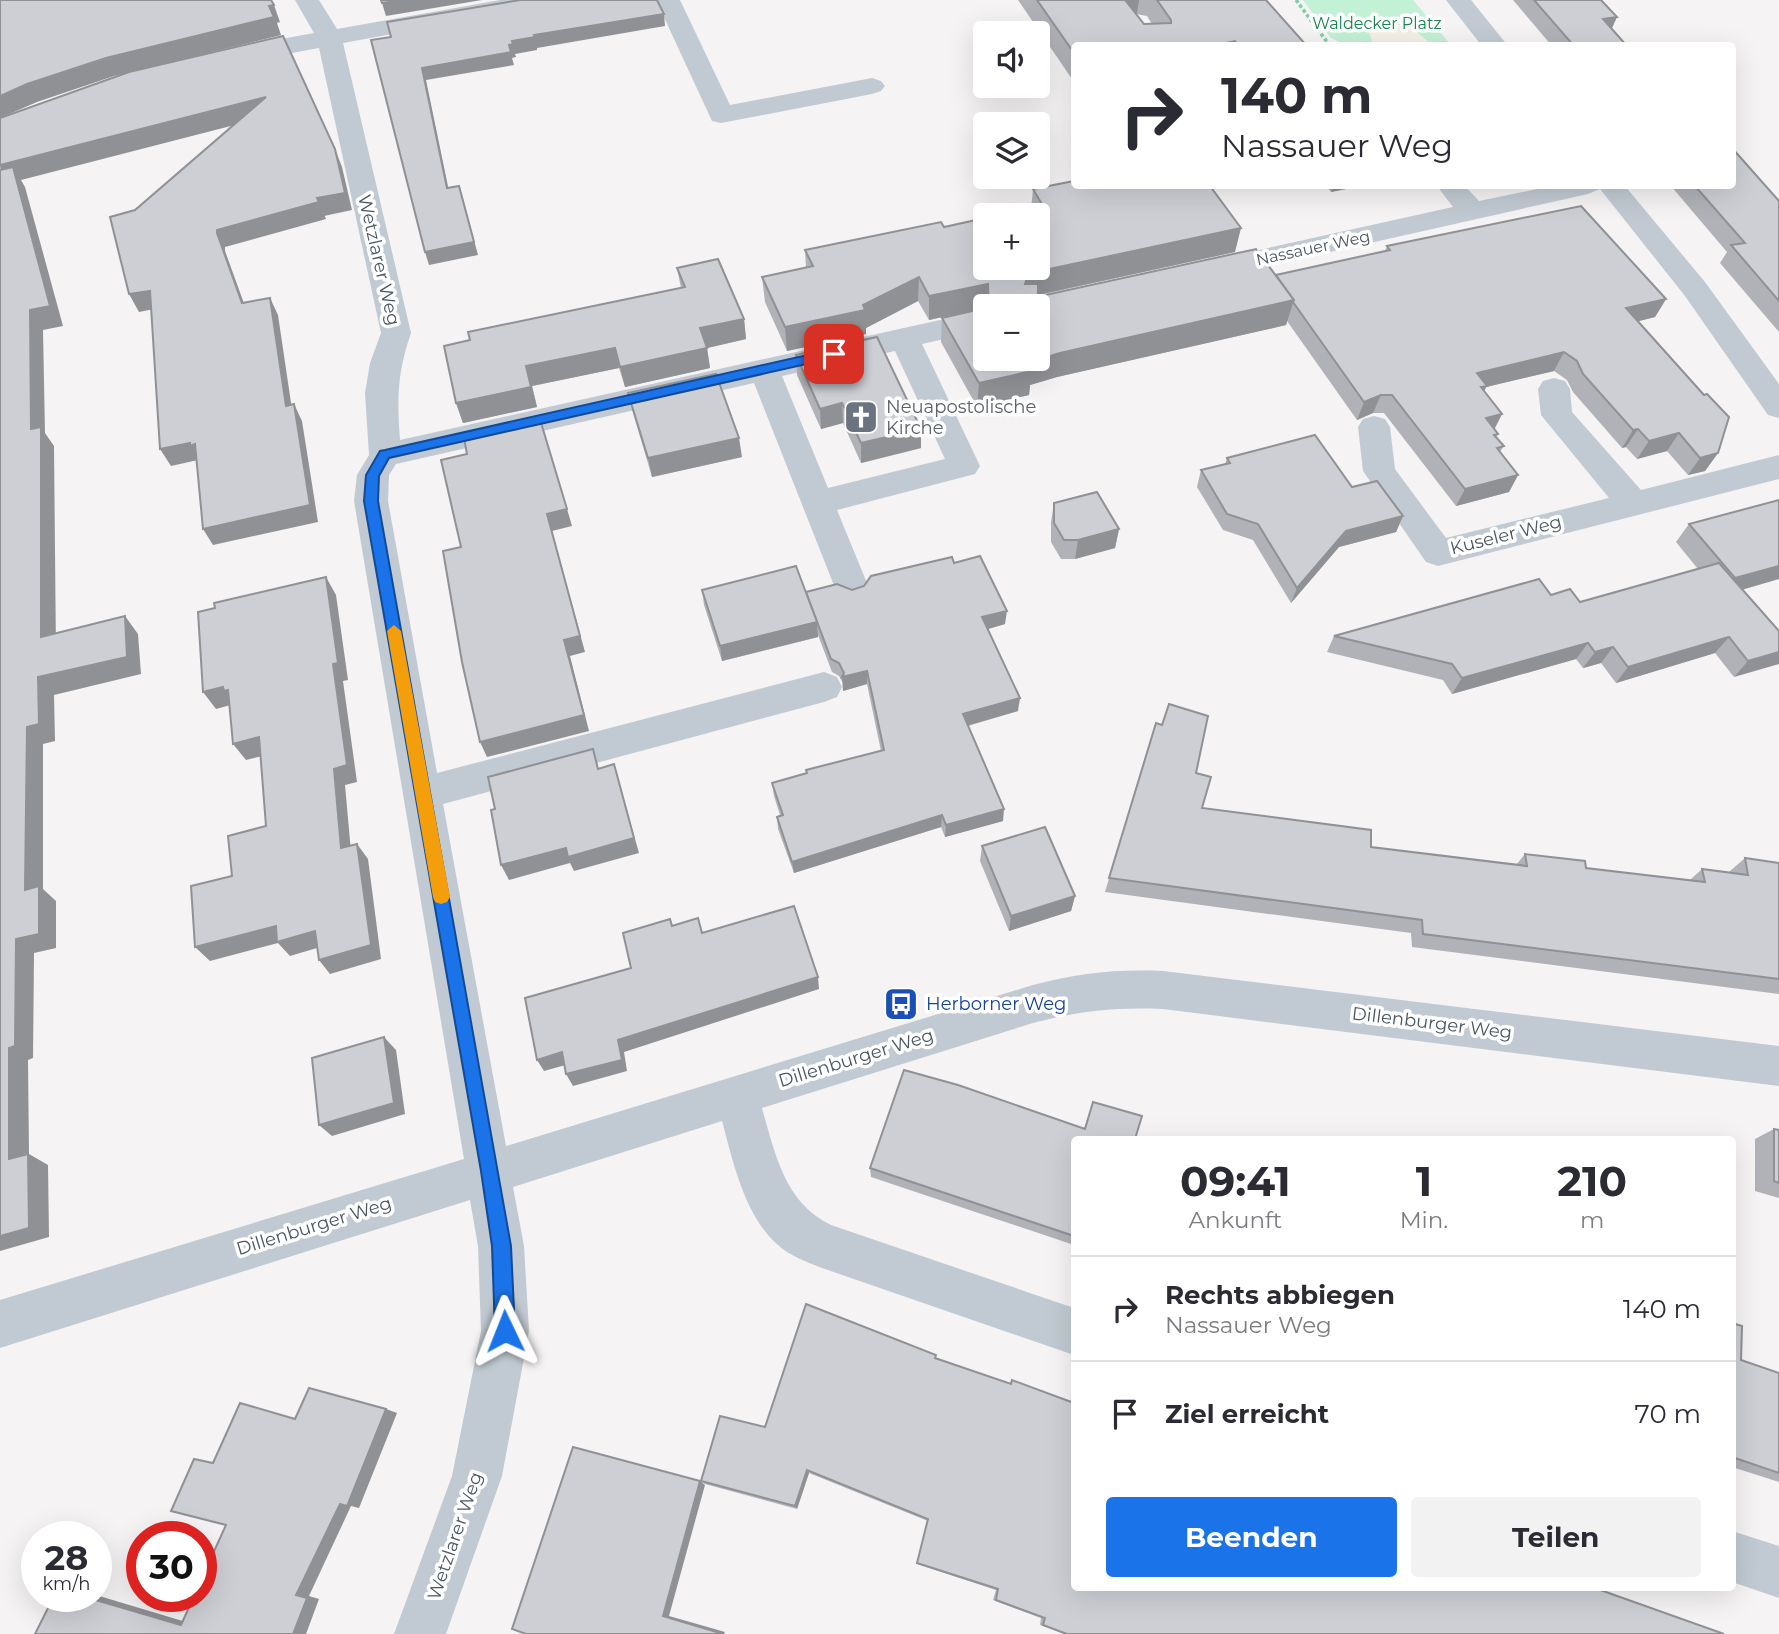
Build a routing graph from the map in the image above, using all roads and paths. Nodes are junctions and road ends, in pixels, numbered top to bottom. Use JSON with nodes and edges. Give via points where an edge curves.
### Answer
{"nodes":[{"id":1,"x":307,"y":0,"type":"edge"},
{"id":2,"x":541,"y":0,"type":"edge"},
{"id":3,"x":668,"y":0,"type":"edge"},
{"id":4,"x":1296,"y":0,"type":"edge"},
{"id":5,"x":1458,"y":0,"type":"edge"},
{"id":6,"x":329,"y":37,"type":"junction"},
{"id":7,"x":1326,"y":42,"type":"edge"},
{"id":8,"x":1493,"y":42,"type":"edge"},
{"id":9,"x":209,"y":61,"type":"edge"},
{"id":10,"x":872,"y":86,"type":"dead end"},
{"id":11,"x":1453,"y":189,"type":"edge"},
{"id":12,"x":1575,"y":189,"type":"edge"},
{"id":13,"x":1613,"y":189,"type":"edge"},
{"id":14,"x":1474,"y":212,"type":"junction"},
{"id":15,"x":1188,"y":275,"type":"edge"},
{"id":16,"x":973,"y":323,"type":"edge"},
{"id":17,"x":904,"y":338,"type":"junction"},
{"id":18,"x":764,"y":369,"type":"junction"},
{"id":19,"x":1553,"y":389,"type":"dead end"},
{"id":20,"x":1779,"y":407,"type":"edge"},
{"id":21,"x":1374,"y":426,"type":"dead end"},
{"id":22,"x":385,"y":455,"type":"junction"},
{"id":23,"x":1779,"y":467,"type":"edge"},
{"id":24,"x":817,"y":503,"type":"junction"},
{"id":25,"x":1633,"y":503,"type":"junction"},
{"id":26,"x":852,"y":588,"type":"edge"},
{"id":27,"x":824,"y":687,"type":"dead end"},
{"id":28,"x":423,"y":793,"type":"junction"},
{"id":29,"x":1779,"y":1066,"type":"edge"},
{"id":30,"x":737,"y":1096,"type":"junction"},
{"id":31,"x":490,"y":1171,"type":"junction"},
{"id":32,"x":0,"y":1324,"type":"edge"},
{"id":33,"x":1071,"y":1330,"type":"edge"},
{"id":34,"x":1736,"y":1557,"type":"edge"},
{"id":35,"x":1779,"y":1572,"type":"edge"},
{"id":36,"x":421,"y":1634,"type":"edge"}],
"edges":[{"from":1,"to":6,"type":"street","name":"Wetzlarer Weg"},
{"from":2,"to":6,"type":"street"},
{"from":3,"to":10,"type":"street","via":[[721,116]]},
{"from":4,"to":7,"type":"path"},
{"from":5,"to":8,"type":"street"},
{"from":6,"to":9,"type":"street"},
{"from":6,"to":22,"type":"street","name":"Wetzlarer Weg","via":[[396,333],[381,393]]},
{"from":11,"to":14,"type":"street"},
{"from":12,"to":14,"type":"street","name":"Nassauer Weg"},
{"from":13,"to":20,"type":"street","via":[[1695,289]]},
{"from":14,"to":15,"type":"street","name":"Nassauer Weg"},
{"from":16,"to":17,"type":"street"},
{"from":17,"to":18,"type":"street"},
{"from":17,"to":24,"type":"street","via":[[964,466]]},
{"from":18,"to":22,"type":"street"},
{"from":18,"to":24,"type":"street"},
{"from":19,"to":25,"type":"street","via":[[1557,415]]},
{"from":21,"to":25,"type":"street","name":"Kuseler Weg","via":[[1380,471],[1438,553]]},
{"from":22,"to":28,"type":"street","name":"Wetzlarer Weg","via":[[373,475],[371,501]]},
{"from":23,"to":25,"type":"street","name":"Kuseler Weg"},
{"from":24,"to":26,"type":"street"},
{"from":27,"to":28,"type":"street"},
{"from":28,"to":31,"type":"street","name":"Wetzlarer Weg"},
{"from":29,"to":30,"type":"street","name":"Dillenburger Weg","via":[[1117,988],[1033,1004]]},
{"from":30,"to":31,"type":"street","name":"Dillenburger Weg"},
{"from":30,"to":33,"type":"street","via":[[760,1171],[777,1210],[792,1228],[822,1245]]},
{"from":31,"to":32,"type":"street","name":"Dillenburger Weg"},
{"from":31,"to":36,"type":"street","name":"Wetzlarer Weg","via":[[501,1246],[505,1331],[477,1476]]},
{"from":34,"to":35,"type":"street"}]}
